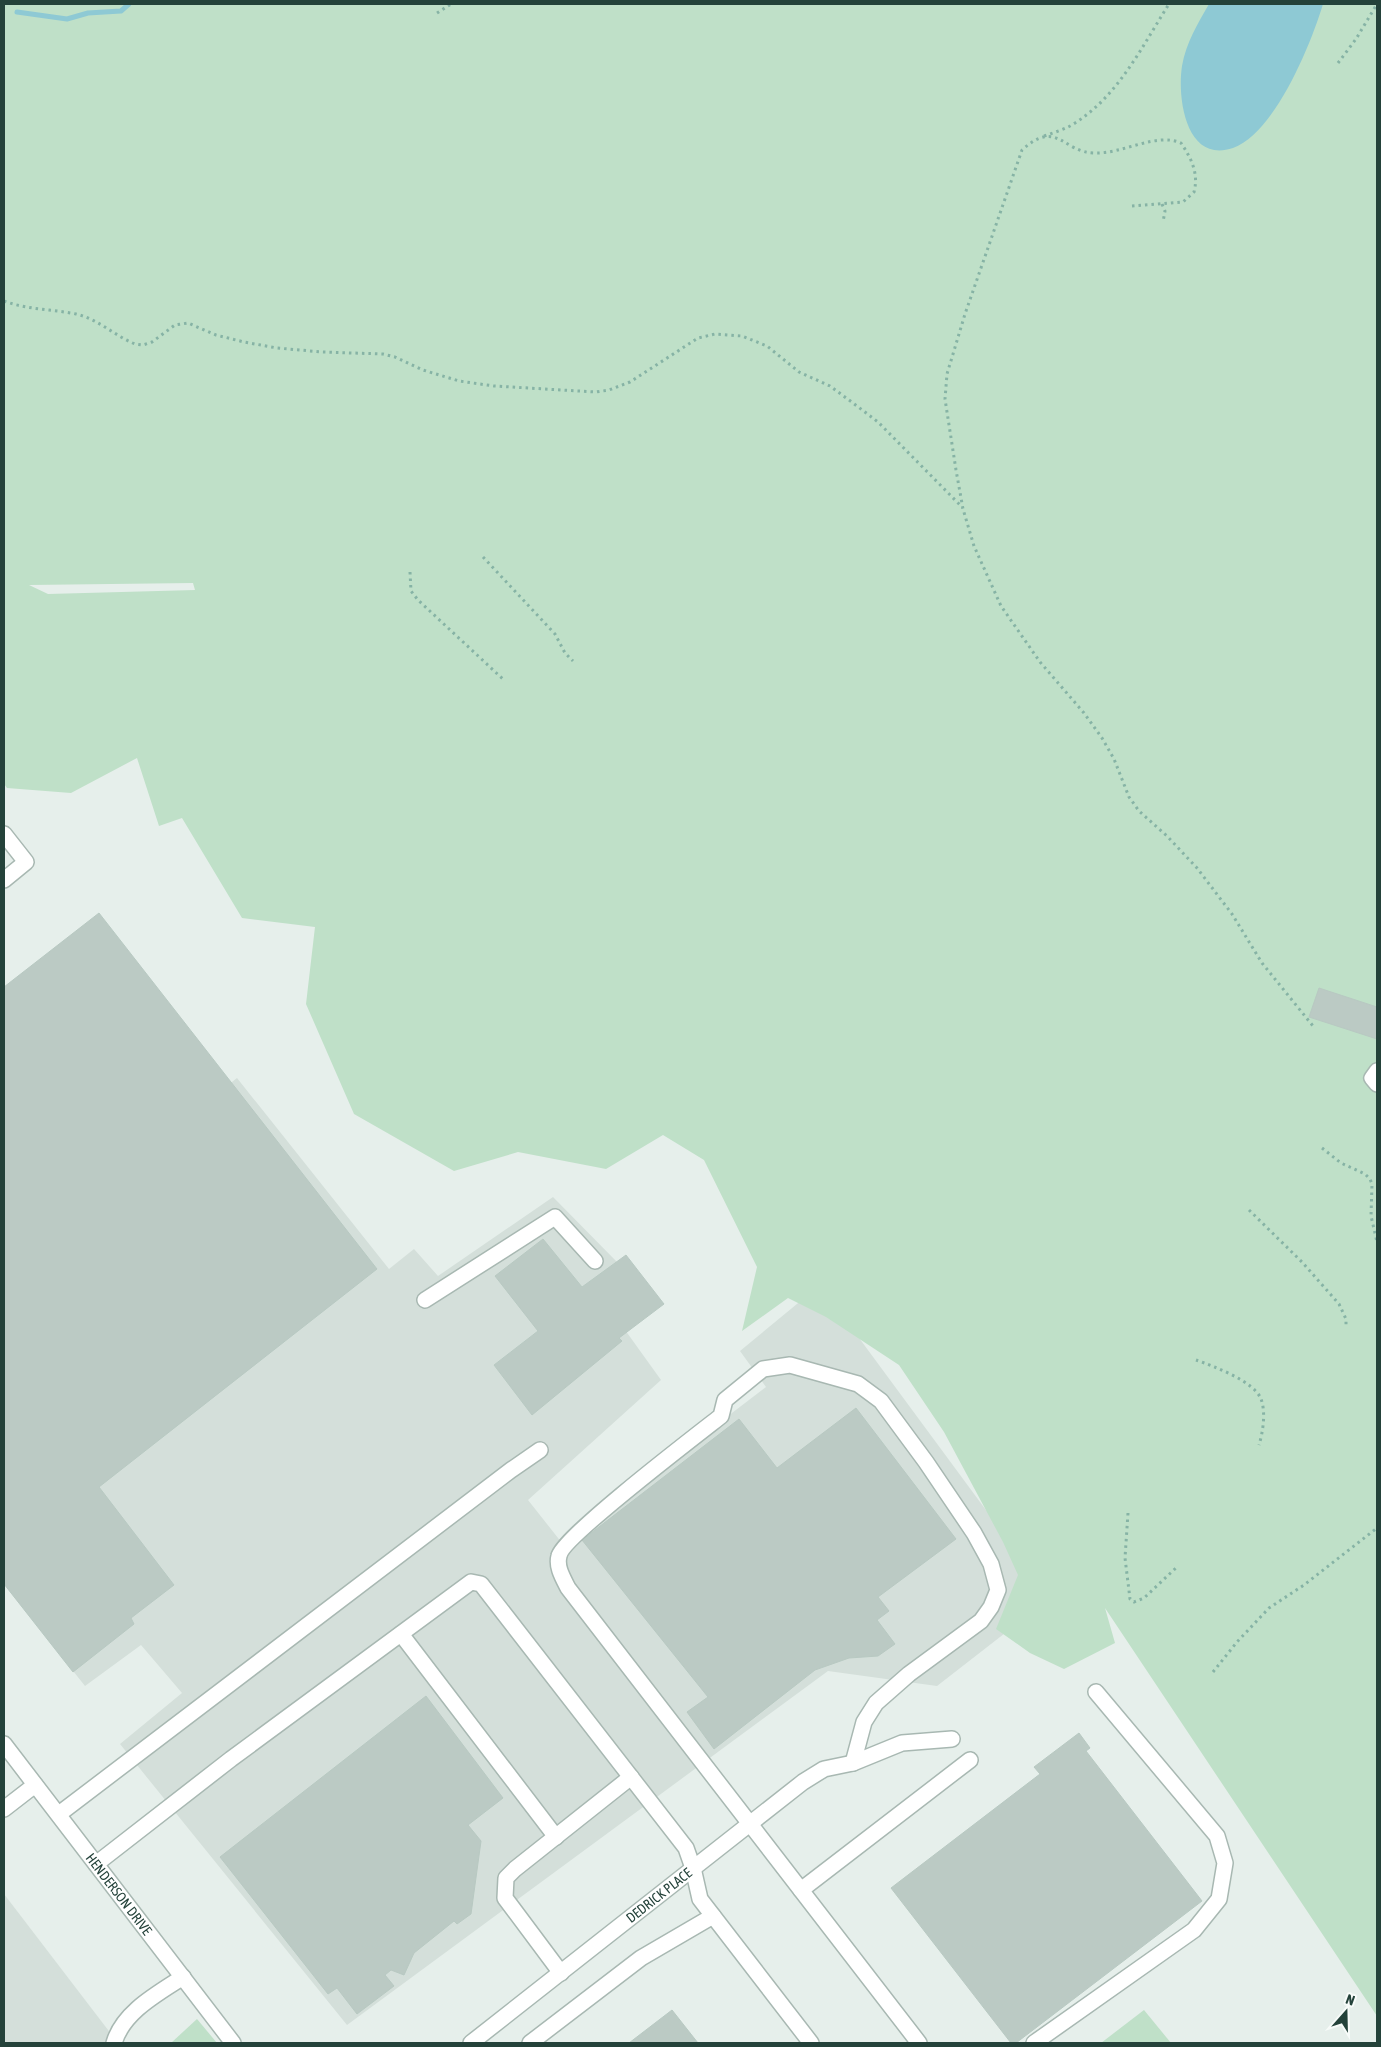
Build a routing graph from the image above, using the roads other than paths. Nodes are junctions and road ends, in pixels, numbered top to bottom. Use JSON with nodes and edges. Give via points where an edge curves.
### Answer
{"nodes":[{"id":1,"x":4,"y":834,"type":"edge"},
{"id":2,"x":4,"y":880,"type":"edge"},
{"id":3,"x":1377,"y":1071,"type":"edge"},
{"id":4,"x":1377,"y":1084,"type":"edge"},
{"id":5,"x":596,"y":1261,"type":"dead end"},
{"id":6,"x":425,"y":1300,"type":"dead end"},
{"id":7,"x":540,"y":1450,"type":"dead end"},
{"id":8,"x":401,"y":1634,"type":"junction"},
{"id":9,"x":1096,"y":1692,"type":"dead end"},
{"id":10,"x":952,"y":1739,"type":"dead end"},
{"id":11,"x":4,"y":1744,"type":"edge"},
{"id":12,"x":970,"y":1760,"type":"dead end"},
{"id":13,"x":853,"y":1763,"type":"junction"},
{"id":14,"x":631,"y":1777,"type":"junction"},
{"id":15,"x":35,"y":1784,"type":"junction"},
{"id":16,"x":4,"y":1809,"type":"edge"},
{"id":17,"x":58,"y":1814,"type":"junction"},
{"id":18,"x":750,"y":1824,"type":"junction"},
{"id":19,"x":556,"y":1837,"type":"junction"},
{"id":20,"x":96,"y":1864,"type":"junction"},
{"id":21,"x":693,"y":1868,"type":"junction"},
{"id":22,"x":802,"y":1890,"type":"junction"},
{"id":23,"x":713,"y":1916,"type":"junction"},
{"id":24,"x":561,"y":1973,"type":"junction"},
{"id":25,"x":183,"y":1978,"type":"junction"},
{"id":26,"x":114,"y":2043,"type":"edge"},
{"id":27,"x":233,"y":2043,"type":"edge"},
{"id":28,"x":471,"y":2043,"type":"edge"},
{"id":29,"x":530,"y":2043,"type":"edge"},
{"id":30,"x":811,"y":2043,"type":"edge"},
{"id":31,"x":919,"y":2043,"type":"edge"},
{"id":32,"x":1034,"y":2043,"type":"edge"}],
"edges":[{"from":1,"to":2,"type":"street","via":[[26,862]]},
{"from":3,"to":4,"type":"street","via":[[1372,1078]]},
{"from":5,"to":6,"type":"street","via":[[555,1218]]},
{"from":7,"to":17,"type":"street"},
{"from":8,"to":14,"type":"street","via":[[471,1582],[481,1584]]},
{"from":8,"to":19,"type":"street"},
{"from":8,"to":20,"type":"street","via":[[231,1759]]},
{"from":9,"to":32,"type":"street","via":[[1217,1836],[1225,1863],[1219,1899],[1194,1930]]},
{"from":10,"to":13,"type":"street","name":"DEDRICK PLACE","via":[[902,1743]]},
{"from":11,"to":15,"type":"street","name":"HENDERSON DRIVE"},
{"from":12,"to":22,"type":"street"},
{"from":13,"to":18,"type":"street","name":"DEDRICK PLACE","via":[[824,1769]]},
{"from":13,"to":18,"type":"street","via":[[864,1722],[876,1703],[909,1674],[981,1621],[998,1590],[990,1564],[974,1533],[880,1401],[858,1384],[790,1365],[763,1369],[725,1400],[721,1416],[570,1540],[559,1554],[558,1566],[568,1588]]},
{"from":14,"to":19,"type":"street"},
{"from":14,"to":21,"type":"street","via":[[686,1848]]},
{"from":15,"to":16,"type":"street"},
{"from":15,"to":17,"type":"street","name":"HENDERSON DRIVE"},
{"from":17,"to":20,"type":"street","name":"HENDERSON DRIVE"},
{"from":18,"to":21,"type":"street","name":"DEDRICK PLACE"},
{"from":18,"to":22,"type":"street"},
{"from":19,"to":24,"type":"street","via":[[515,1869],[506,1878],[504,1889],[505,1898],[517,1916]]},
{"from":20,"to":25,"type":"street","name":"HENDERSON DRIVE"},
{"from":21,"to":23,"type":"street","via":[[700,1899]]},
{"from":21,"to":24,"type":"street","name":"DEDRICK PLACE"},
{"from":22,"to":31,"type":"street"},
{"from":23,"to":29,"type":"street","via":[[641,1958]]},
{"from":23,"to":30,"type":"street"},
{"from":24,"to":28,"type":"street","name":"DEDRICK PLACE"},
{"from":25,"to":26,"type":"street","via":[[128,2018]]},
{"from":25,"to":27,"type":"street","name":"HENDERSON DRIVE"}]}
